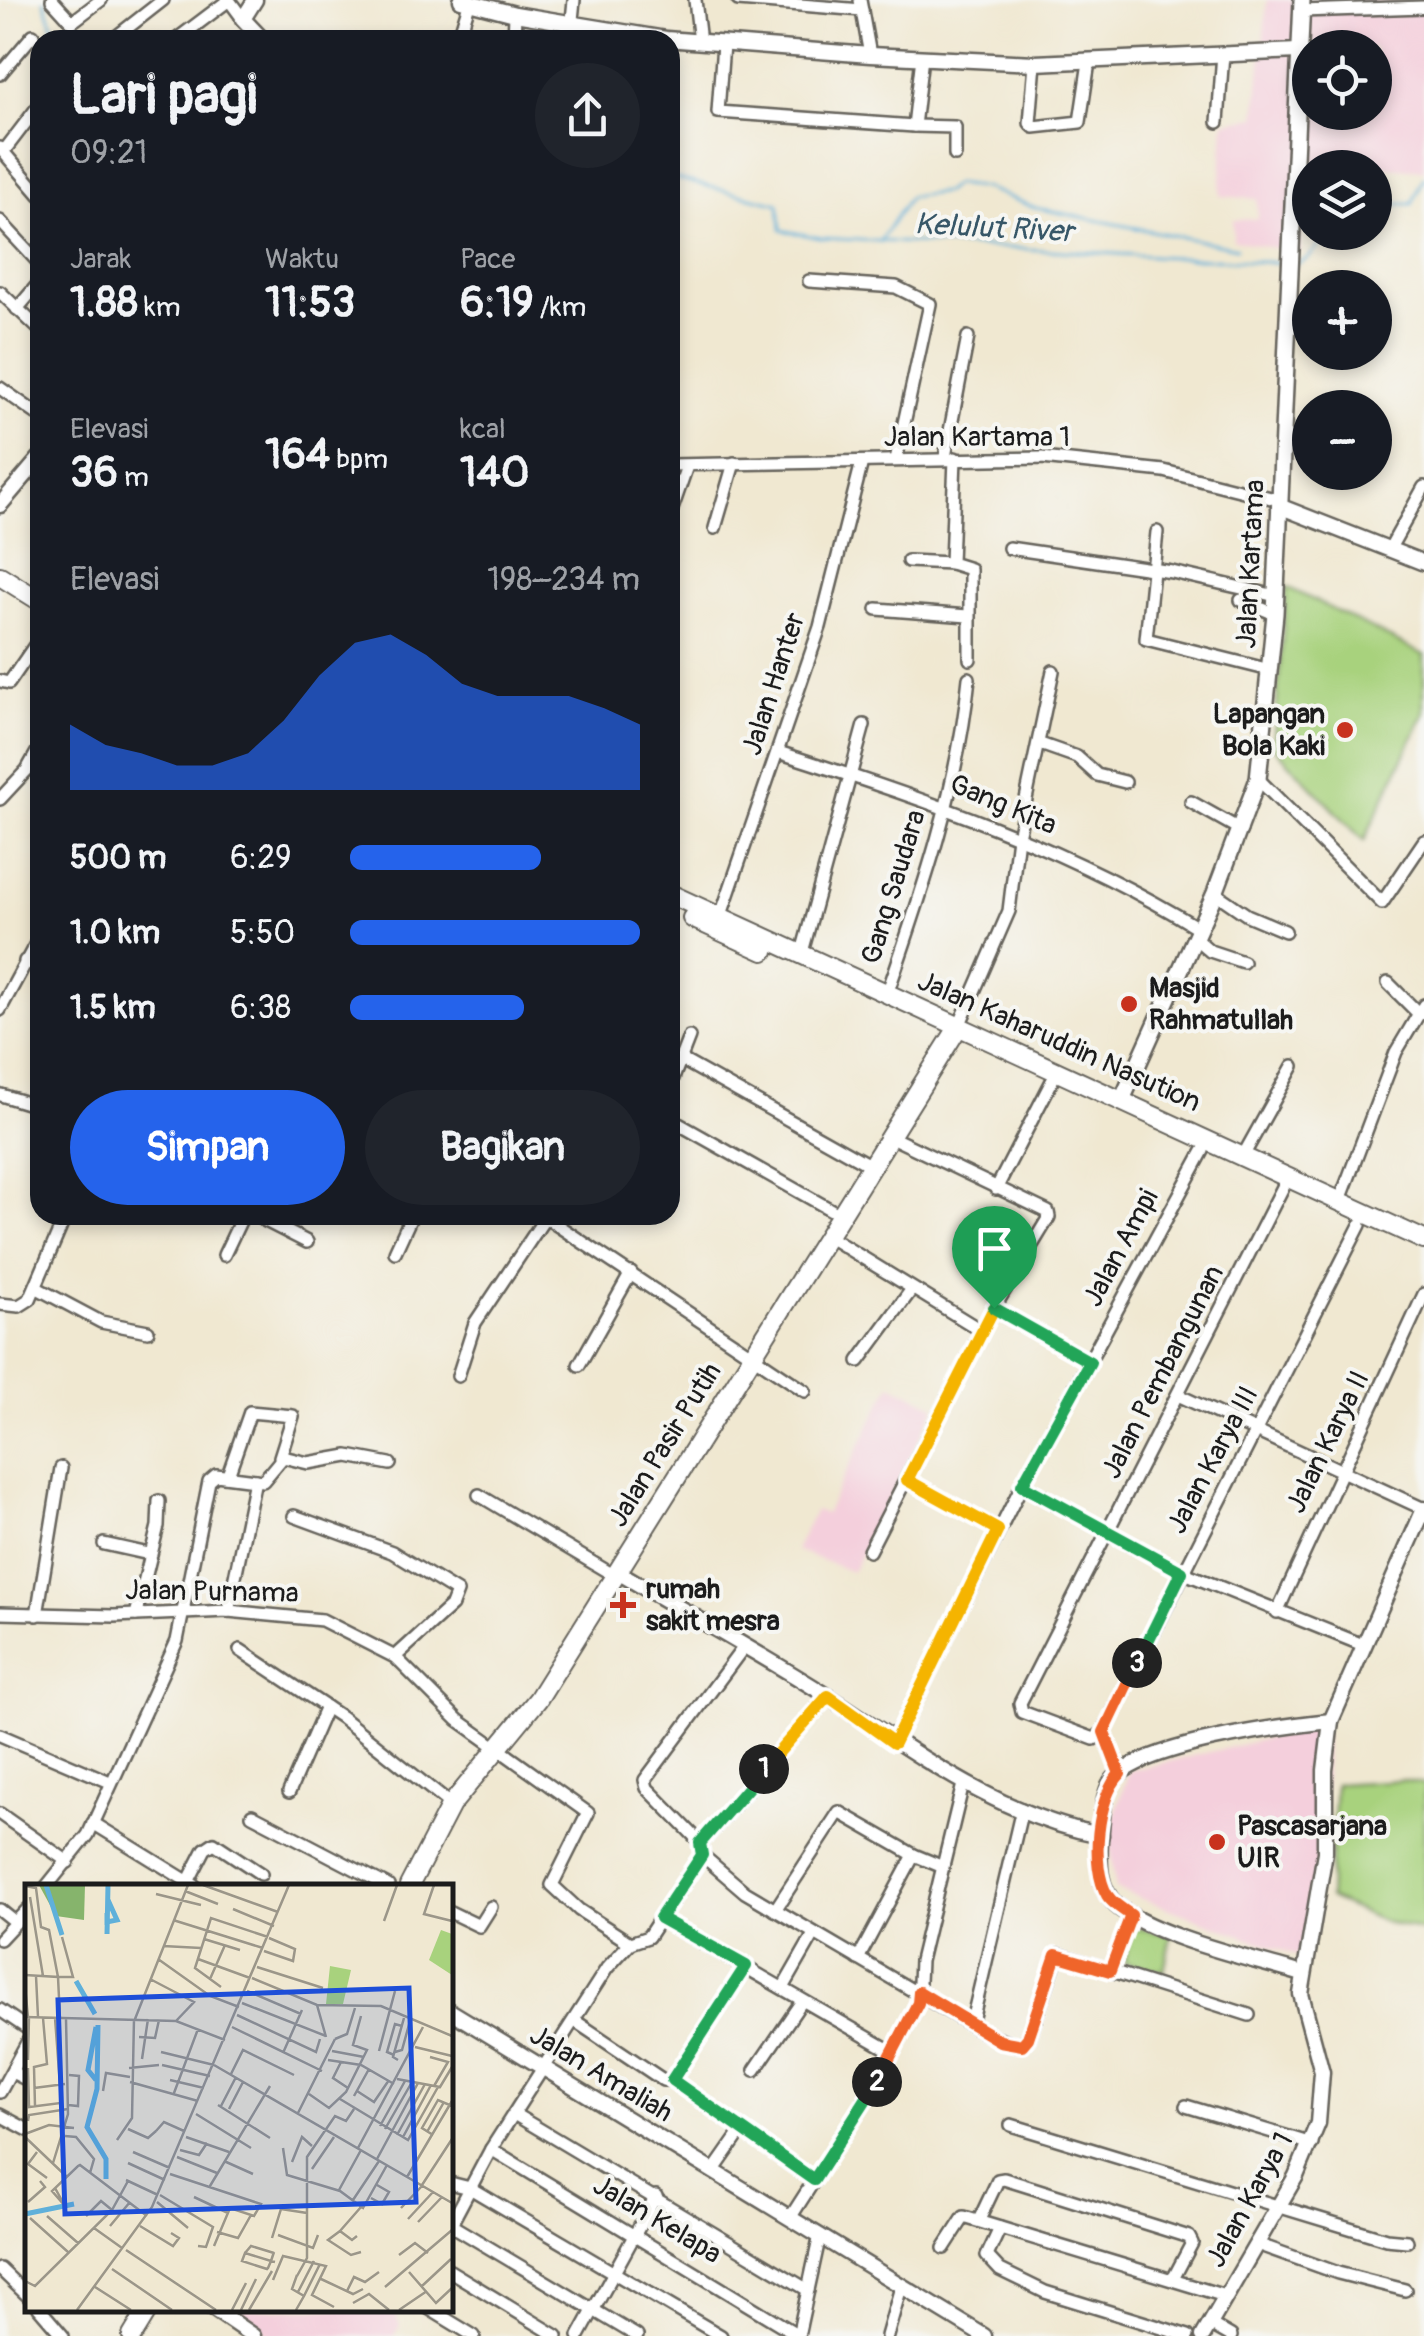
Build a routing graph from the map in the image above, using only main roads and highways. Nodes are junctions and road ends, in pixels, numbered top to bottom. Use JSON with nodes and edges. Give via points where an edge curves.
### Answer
{"nodes":[{"id":1,"x":1301,"y":5,"type":"edge"},
{"id":2,"x":0,"y":564,"type":"edge"},
{"id":3,"x":0,"y":576,"type":"edge"},
{"id":4,"x":30,"y":582,"type":"edge"},
{"id":5,"x":30,"y":595,"type":"edge"},
{"id":6,"x":680,"y":899,"type":"edge"},
{"id":7,"x":680,"y":911,"type":"edge"},
{"id":8,"x":956,"y":1031,"type":"junction"},
{"id":9,"x":1121,"y":1102,"type":"junction"},
{"id":10,"x":1420,"y":1244,"type":"edge"},
{"id":11,"x":410,"y":1884,"type":"edge"},
{"id":12,"x":147,"y":2311,"type":"edge"},
{"id":13,"x":132,"y":2336,"type":"edge"}],
"edges":[{"from":1,"to":9,"type":"main road","name":"Jalan Kartama","via":[[1275,614],[1258,778],[1215,893]]},
{"from":2,"to":4,"type":"highway"},
{"from":3,"to":5,"type":"highway"},
{"from":6,"to":8,"type":"highway","name":"Jalan Kaharuddin Nasution"},
{"from":7,"to":8,"type":"highway","name":"Jalan Kaharuddin Nasution"},
{"from":8,"to":9,"type":"highway","name":"Jalan Kaharuddin Nasution"},
{"from":8,"to":10,"type":"highway","name":"Jalan Kaharuddin Nasution","via":[[1360,1225]]},
{"from":8,"to":11,"type":"highway","name":"Jalan Pasir Putih","via":[[538,1699],[451,1805]]},
{"from":9,"to":10,"type":"highway","name":"Jalan Kaharuddin Nasution"},
{"from":12,"to":13,"type":"highway"}]}
